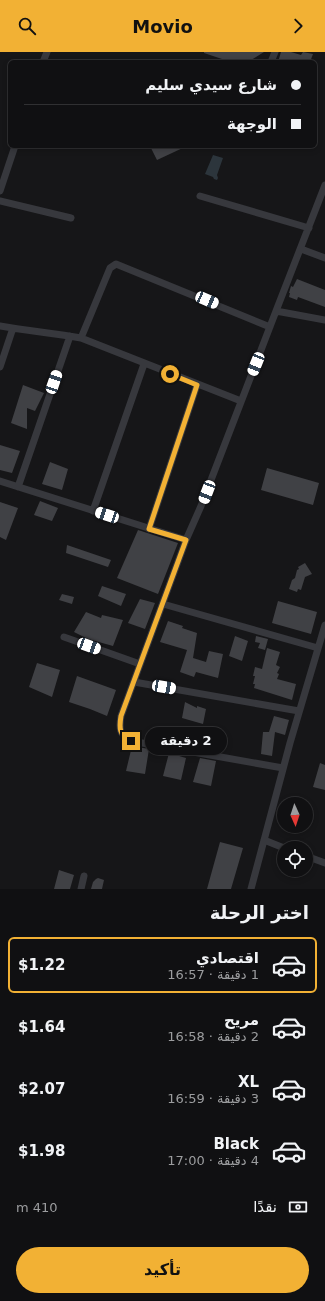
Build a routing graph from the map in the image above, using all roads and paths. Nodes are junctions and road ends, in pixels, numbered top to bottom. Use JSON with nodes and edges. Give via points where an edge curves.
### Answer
{"nodes":[{"id":1,"x":14,"y":148,"type":"edge"},
{"id":2,"x":325,"y":185,"type":"edge"},
{"id":3,"x":0,"y":191,"type":"edge"},
{"id":4,"x":200,"y":196,"type":"dead end"},
{"id":5,"x":0,"y":201,"type":"edge"},
{"id":6,"x":71,"y":218,"type":"dead end"},
{"id":7,"x":309,"y":228,"type":"junction"},
{"id":8,"x":301,"y":250,"type":"junction"},
{"id":9,"x":325,"y":258,"type":"edge"},
{"id":10,"x":276,"y":310,"type":"junction"},
{"id":11,"x":325,"y":320,"type":"edge"},
{"id":12,"x":0,"y":326,"type":"edge"},
{"id":13,"x":270,"y":327,"type":"junction"},
{"id":14,"x":13,"y":328,"type":"junction"},
{"id":15,"x":70,"y":336,"type":"junction"},
{"id":16,"x":81,"y":338,"type":"junction"},
{"id":17,"x":144,"y":364,"type":"junction"},
{"id":18,"x":0,"y":367,"type":"edge"},
{"id":19,"x":197,"y":385,"type":"junction"},
{"id":20,"x":241,"y":401,"type":"junction"},
{"id":21,"x":0,"y":481,"type":"edge"},
{"id":22,"x":18,"y":487,"type":"junction"},
{"id":23,"x":93,"y":511,"type":"junction"},
{"id":24,"x":149,"y":529,"type":"junction"},
{"id":25,"x":186,"y":540,"type":"junction"},
{"id":26,"x":163,"y":604,"type":"junction"},
{"id":27,"x":325,"y":625,"type":"edge"},
{"id":28,"x":64,"y":637,"type":"dead end"},
{"id":29,"x":323,"y":640,"type":"edge"},
{"id":30,"x":318,"y":648,"type":"junction"},
{"id":31,"x":140,"y":664,"type":"junction"},
{"id":32,"x":134,"y":682,"type":"junction"},
{"id":33,"x":299,"y":711,"type":"junction"},
{"id":34,"x":283,"y":768,"type":"junction"},
{"id":35,"x":264,"y":840,"type":"junction"},
{"id":36,"x":277,"y":845,"type":"edge"},
{"id":37,"x":313,"y":859,"type":"edge"},
{"id":38,"x":325,"y":863,"type":"edge"},
{"id":39,"x":84,"y":876,"type":"dead end"},
{"id":40,"x":81,"y":889,"type":"edge"},
{"id":41,"x":251,"y":889,"type":"edge"}],
"edges":[{"from":1,"to":3,"type":"street"},
{"from":2,"to":7,"type":"street"},
{"from":4,"to":7,"type":"street"},
{"from":5,"to":6,"type":"street"},
{"from":7,"to":8,"type":"street"},
{"from":8,"to":9,"type":"street"},
{"from":8,"to":10,"type":"street"},
{"from":10,"to":11,"type":"street"},
{"from":10,"to":13,"type":"street"},
{"from":12,"to":14,"type":"street"},
{"from":13,"to":16,"type":"street","via":[[116,264],[110,268]]},
{"from":13,"to":20,"type":"street"},
{"from":14,"to":15,"type":"street"},
{"from":14,"to":18,"type":"street"},
{"from":15,"to":16,"type":"street"},
{"from":15,"to":22,"type":"street"},
{"from":16,"to":17,"type":"street"},
{"from":17,"to":19,"type":"street"},
{"from":17,"to":23,"type":"street"},
{"from":19,"to":20,"type":"street"},
{"from":19,"to":24,"type":"street"},
{"from":20,"to":25,"type":"street"},
{"from":21,"to":22,"type":"street"},
{"from":22,"to":23,"type":"street"},
{"from":23,"to":24,"type":"street"},
{"from":24,"to":25,"type":"street"},
{"from":25,"to":26,"type":"street"},
{"from":26,"to":30,"type":"street"},
{"from":26,"to":31,"type":"street"},
{"from":27,"to":29,"type":"street"},
{"from":28,"to":31,"type":"street"},
{"from":29,"to":30,"type":"street"},
{"from":30,"to":33,"type":"street"},
{"from":31,"to":32,"type":"street"},
{"from":32,"to":33,"type":"street"},
{"from":32,"to":34,"type":"street","via":[[121,716],[120,726],[125,738]]},
{"from":33,"to":34,"type":"street"},
{"from":34,"to":35,"type":"street"},
{"from":35,"to":36,"type":"street"},
{"from":35,"to":41,"type":"street"},
{"from":37,"to":38,"type":"street"},
{"from":39,"to":40,"type":"street"}]}
